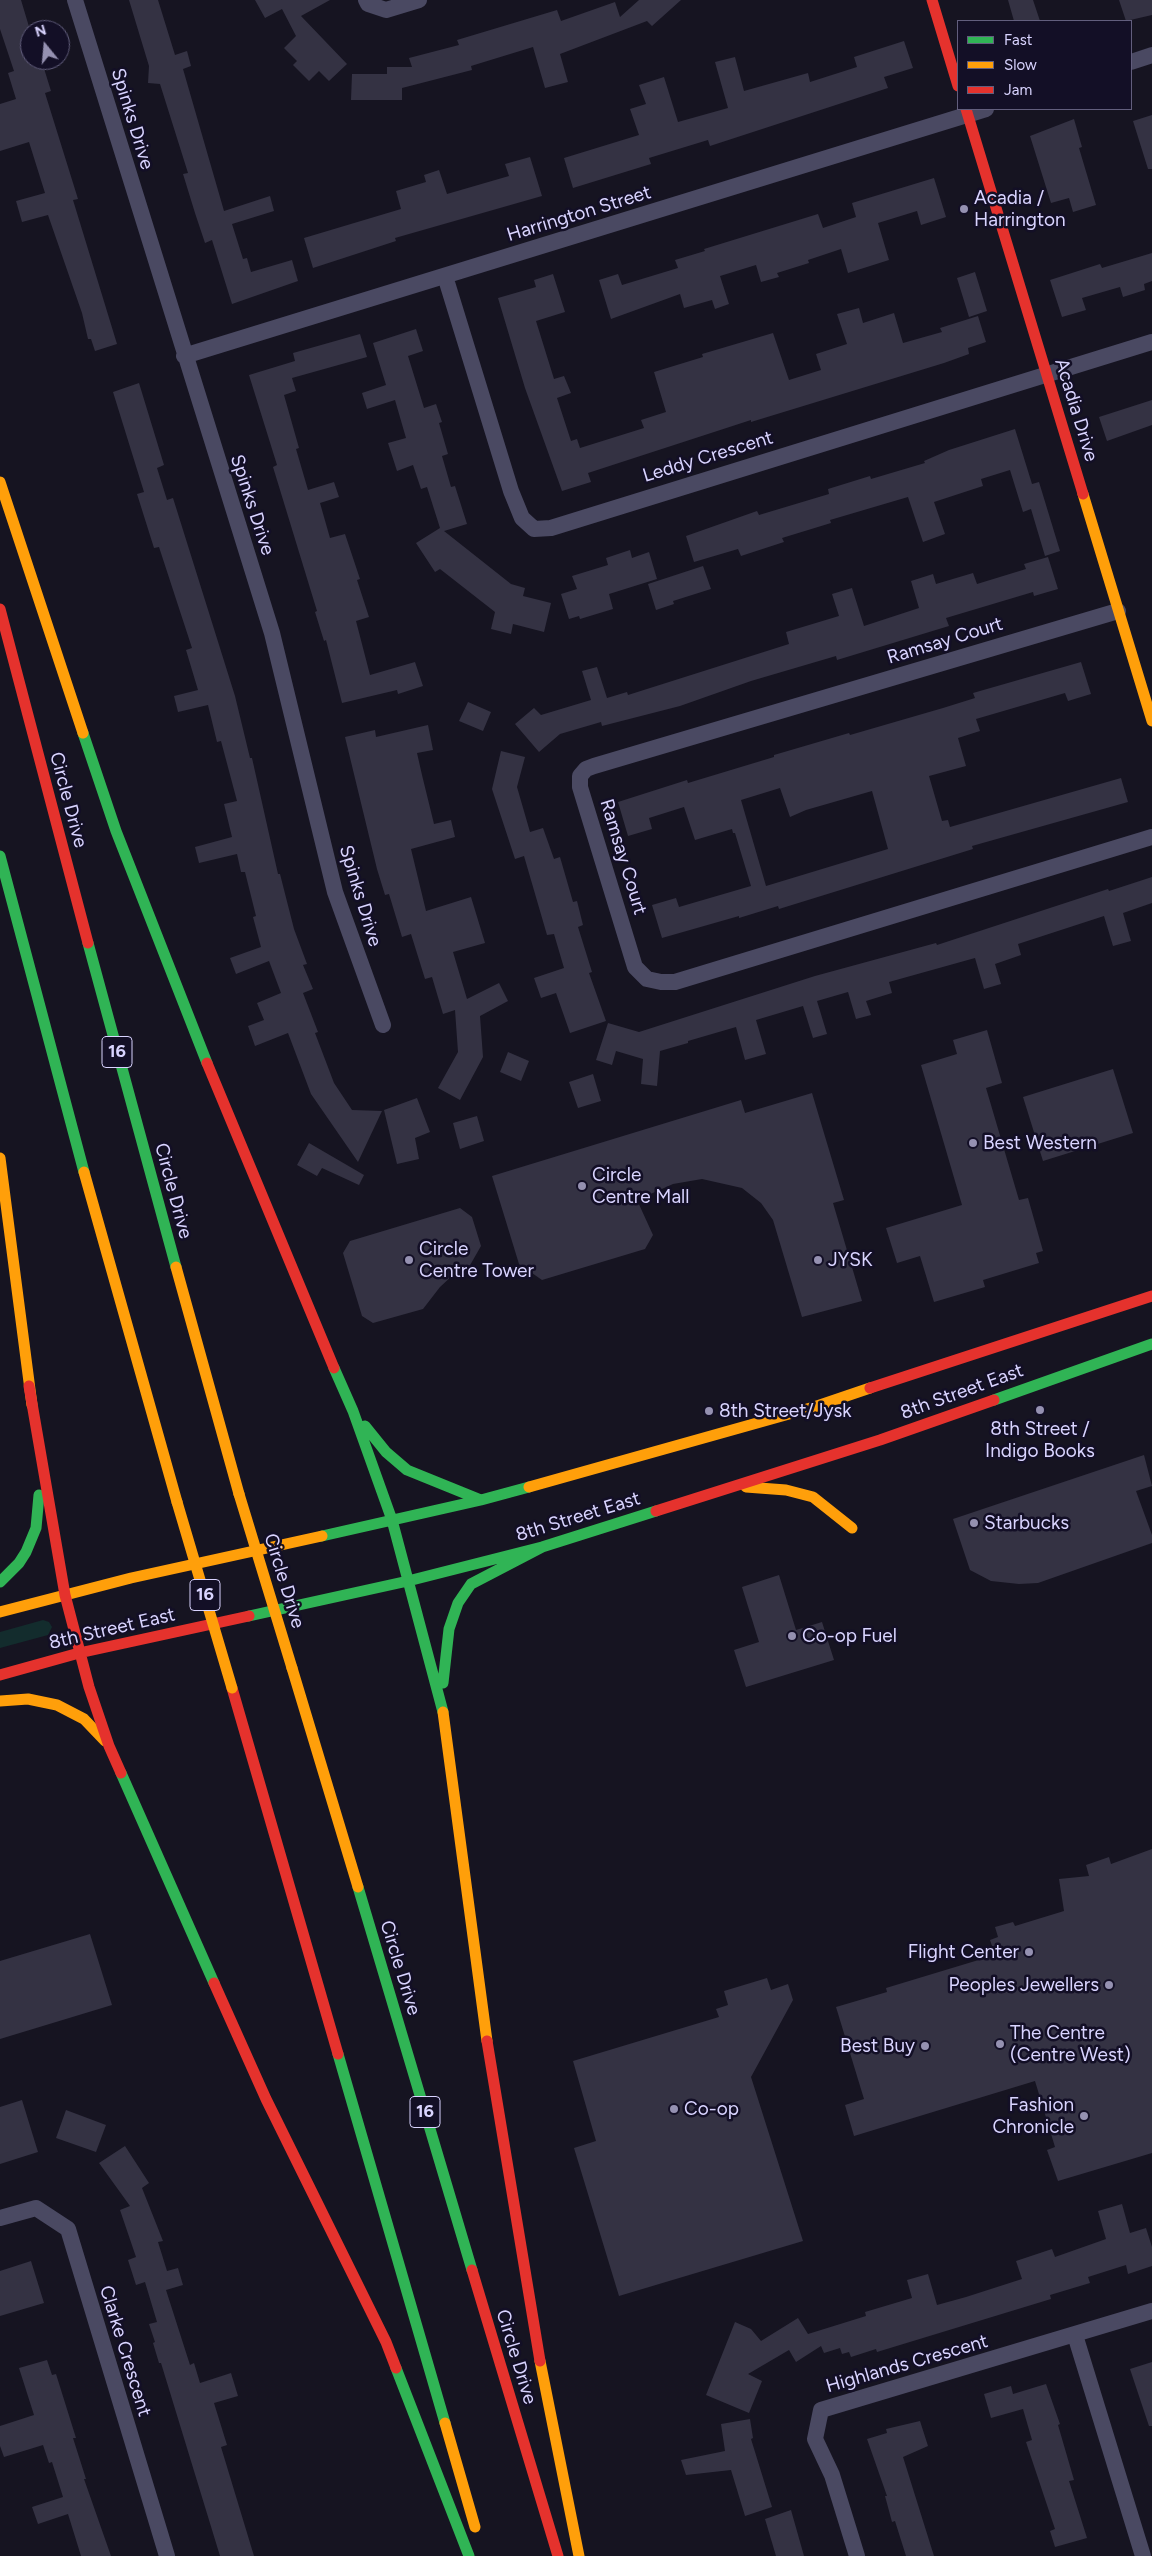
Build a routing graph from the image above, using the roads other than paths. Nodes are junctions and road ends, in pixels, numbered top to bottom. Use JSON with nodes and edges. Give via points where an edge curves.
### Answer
{"nodes":[{"id":1,"x":75,"y":0,"type":"edge"},
{"id":2,"x":366,"y":0,"type":"edge"},
{"id":3,"x":420,"y":0,"type":"edge"},
{"id":4,"x":932,"y":0,"type":"edge"},
{"id":5,"x":1152,"y":55,"type":"edge"},
{"id":6,"x":1132,"y":62,"type":"edge"},
{"id":7,"x":957,"y":83,"type":"edge"},
{"id":8,"x":979,"y":110,"type":"edge"},
{"id":9,"x":966,"y":112,"type":"edge"},
{"id":10,"x":445,"y":276,"type":"junction"},
{"id":11,"x":1152,"y":342,"type":"edge"},
{"id":12,"x":184,"y":356,"type":"junction"},
{"id":13,"x":1047,"y":374,"type":"junction"},
{"id":14,"x":0,"y":482,"type":"edge"},
{"id":15,"x":0,"y":608,"type":"edge"},
{"id":16,"x":1118,"y":610,"type":"junction"},
{"id":17,"x":1152,"y":721,"type":"edge"},
{"id":18,"x":1152,"y":837,"type":"edge"},
{"id":19,"x":0,"y":856,"type":"edge"},
{"id":20,"x":383,"y":1025,"type":"dead end"},
{"id":21,"x":0,"y":1158,"type":"edge"},
{"id":22,"x":1152,"y":1296,"type":"edge"},
{"id":23,"x":1152,"y":1344,"type":"edge"},
{"id":24,"x":29,"y":1386,"type":"junction"},
{"id":25,"x":353,"y":1411,"type":"junction"},
{"id":26,"x":737,"y":1486,"type":"junction"},
{"id":27,"x":482,"y":1500,"type":"junction"},
{"id":28,"x":392,"y":1520,"type":"junction"},
{"id":29,"x":852,"y":1528,"type":"dead end"},
{"id":30,"x":542,"y":1547,"type":"junction"},
{"id":31,"x":408,"y":1581,"type":"junction"},
{"id":32,"x":0,"y":1582,"type":"edge"},
{"id":33,"x":65,"y":1594,"type":"junction"},
{"id":34,"x":0,"y":1612,"type":"edge"},
{"id":35,"x":79,"y":1653,"type":"junction"},
{"id":36,"x":0,"y":1675,"type":"edge"},
{"id":37,"x":0,"y":1701,"type":"edge"},
{"id":38,"x":442,"y":1707,"type":"junction"},
{"id":39,"x":109,"y":1746,"type":"junction"},
{"id":40,"x":0,"y":2218,"type":"edge"},
{"id":41,"x":1152,"y":2311,"type":"edge"},
{"id":42,"x":1075,"y":2335,"type":"junction"},
{"id":43,"x":478,"y":2537,"type":"dead end"},
{"id":44,"x":167,"y":2556,"type":"edge"},
{"id":45,"x":469,"y":2556,"type":"edge"},
{"id":46,"x":558,"y":2556,"type":"edge"},
{"id":47,"x":579,"y":2556,"type":"edge"},
{"id":48,"x":857,"y":2556,"type":"edge"},
{"id":49,"x":1143,"y":2556,"type":"edge"}],
"edges":[{"from":1,"to":12,"type":"street","name":"Spinks Drive"},
{"from":2,"to":3,"type":"street","via":[[368,4],[386,10]]},
{"from":4,"to":7,"type":"main road"},
{"from":5,"to":6,"type":"street"},
{"from":8,"to":9,"type":"street","name":"Harrington Street"},
{"from":9,"to":10,"type":"street","name":"Harrington Street"},
{"from":9,"to":13,"type":"main road","name":"Acadia Drive"},
{"from":10,"to":12,"type":"street","name":"Harrington Street"},
{"from":10,"to":13,"type":"street","name":"Leddy Crescent","via":[[514,498],[522,518],[534,529],[551,528]]},
{"from":11,"to":13,"type":"street","name":"Leddy Crescent"},
{"from":12,"to":20,"type":"street","name":"Spinks Drive","via":[[272,633],[335,892]]},
{"from":13,"to":16,"type":"main road","name":"Acadia Drive"},
{"from":14,"to":25,"type":"main road","via":[[116,831],[229,1121]]},
{"from":15,"to":46,"type":"main road","name":"Circle Drive","number":"16","bridge":true,"via":[[110,1026],[239,1494]]},
{"from":16,"to":17,"type":"main road","name":"Acadia Drive"},
{"from":16,"to":18,"type":"street","name":"Ramsay Court","via":[[594,766],[580,776],[580,787],[635,967],[647,979],[661,982],[675,982]]},
{"from":19,"to":43,"type":"main road","number":"16","bridge":true,"via":[[177,1502]]},
{"from":21,"to":24,"type":"main road"},
{"from":22,"to":27,"type":"main road","name":"8th Street East","via":[[814,1407]]},
{"from":23,"to":26,"type":"main road","name":"8th Street East"},
{"from":24,"to":32,"type":"main road","via":[[40,1479],[36,1528],[20,1563]]},
{"from":24,"to":33,"type":"main road"},
{"from":25,"to":27,"type":"main road","via":[[386,1452],[407,1470]]},
{"from":25,"to":28,"type":"main road"},
{"from":26,"to":29,"type":"main road","via":[[786,1490],[813,1497]]},
{"from":26,"to":30,"type":"main road","name":"8th Street East"},
{"from":27,"to":28,"type":"main road","name":"8th Street East"},
{"from":28,"to":31,"type":"main road"},
{"from":28,"to":33,"type":"main road","name":"8th Street East"},
{"from":30,"to":31,"type":"main road","name":"8th Street East"},
{"from":30,"to":38,"type":"main road","via":[[471,1584],[458,1603],[445,1649]]},
{"from":31,"to":35,"type":"main road","name":"8th Street East"},
{"from":31,"to":38,"type":"main road"},
{"from":33,"to":34,"type":"main road","name":"8th Street East"},
{"from":33,"to":35,"type":"main road"},
{"from":35,"to":36,"type":"main road","name":"8th Street East"},
{"from":35,"to":39,"type":"main road"},
{"from":37,"to":39,"type":"main road","via":[[28,1699],[57,1705],[95,1728]]},
{"from":38,"to":47,"type":"main road","via":[[490,2067],[551,2424]]},
{"from":39,"to":45,"type":"main road","via":[[266,2099],[386,2342]]},
{"from":40,"to":44,"type":"street","name":"Clarke Crescent","via":[[36,2208],[68,2229]]},
{"from":41,"to":42,"type":"street","name":"Highlands Crescent"},
{"from":42,"to":48,"type":"street","name":"Highlands Crescent","via":[[821,2410],[814,2439],[832,2475]]},
{"from":42,"to":49,"type":"street"}]}
